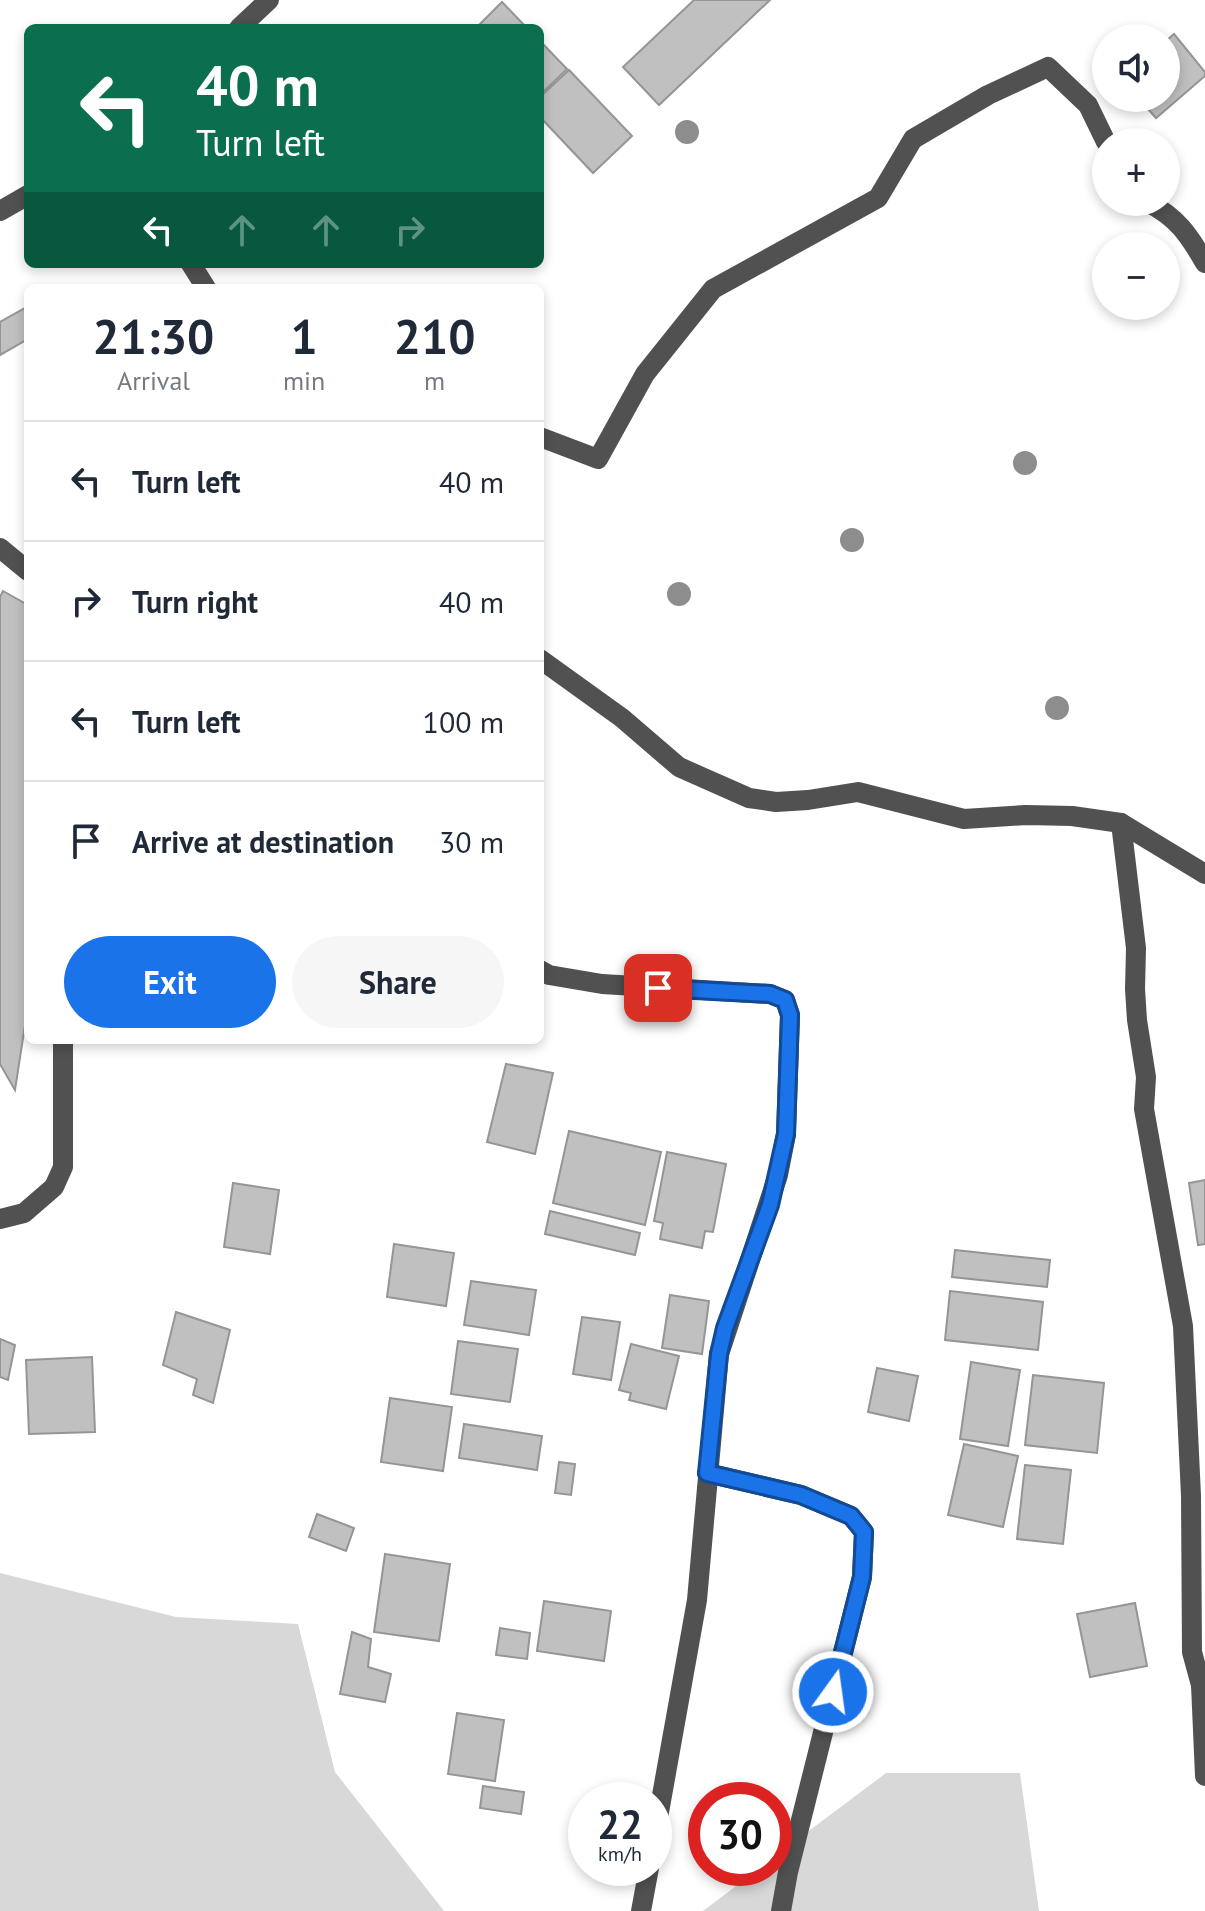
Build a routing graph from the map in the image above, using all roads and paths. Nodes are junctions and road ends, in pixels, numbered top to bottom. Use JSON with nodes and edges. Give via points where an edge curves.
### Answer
{"nodes":[{"id":1,"x":269,"y":0,"type":"edge"},
{"id":2,"x":243,"y":24,"type":"edge"},
{"id":3,"x":1099,"y":128,"type":"edge"},
{"id":4,"x":24,"y":197,"type":"edge"},
{"id":5,"x":0,"y":211,"type":"edge"},
{"id":6,"x":1169,"y":216,"type":"edge"},
{"id":7,"x":1205,"y":263,"type":"edge"},
{"id":8,"x":544,"y":439,"type":"edge"},
{"id":9,"x":0,"y":548,"type":"edge"},
{"id":10,"x":24,"y":568,"type":"edge"},
{"id":11,"x":544,"y":662,"type":"edge"},
{"id":12,"x":1121,"y":823,"type":"junction"},
{"id":13,"x":1205,"y":874,"type":"edge"},
{"id":14,"x":544,"y":972,"type":"edge"},
{"id":15,"x":63,"y":1044,"type":"edge"},
{"id":16,"x":0,"y":1219,"type":"edge"},
{"id":17,"x":707,"y":1473,"type":"junction"},
{"id":18,"x":1203,"y":1686,"type":"edge"},
{"id":19,"x":1205,"y":1776,"type":"edge"},
{"id":20,"x":664,"y":1782,"type":"edge"},
{"id":21,"x":646,"y":1886,"type":"edge"},
{"id":22,"x":641,"y":1911,"type":"edge"},
{"id":23,"x":781,"y":1911,"type":"edge"}],
"edges":[{"from":1,"to":2,"type":"street"},
{"from":3,"to":8,"type":"street","via":[[1088,105],[1048,67],[988,95],[913,139],[878,198],[713,289],[645,374],[598,459]]},
{"from":4,"to":5,"type":"street"},
{"from":6,"to":7,"type":"street","via":[[1188,232]]},
{"from":9,"to":10,"type":"street"},
{"from":11,"to":12,"type":"street","via":[[679,767],[749,798],[776,802],[858,792],[964,819],[1072,816]]},
{"from":12,"to":13,"type":"street"},
{"from":12,"to":18,"type":"street","via":[[1136,948],[1144,1109],[1183,1326],[1192,1652]]},
{"from":14,"to":17,"type":"street","via":[[602,984],[770,994],[785,1000],[790,1015],[786,1134],[770,1205],[725,1328]]},
{"from":15,"to":16,"type":"street","via":[[63,1167],[54,1187],[24,1213]]},
{"from":17,"to":20,"type":"street","via":[[697,1600]]},
{"from":17,"to":23,"type":"street","via":[[801,1495],[851,1516],[864,1532],[862,1577]]},
{"from":18,"to":19,"type":"street"},
{"from":21,"to":22,"type":"street"}]}
